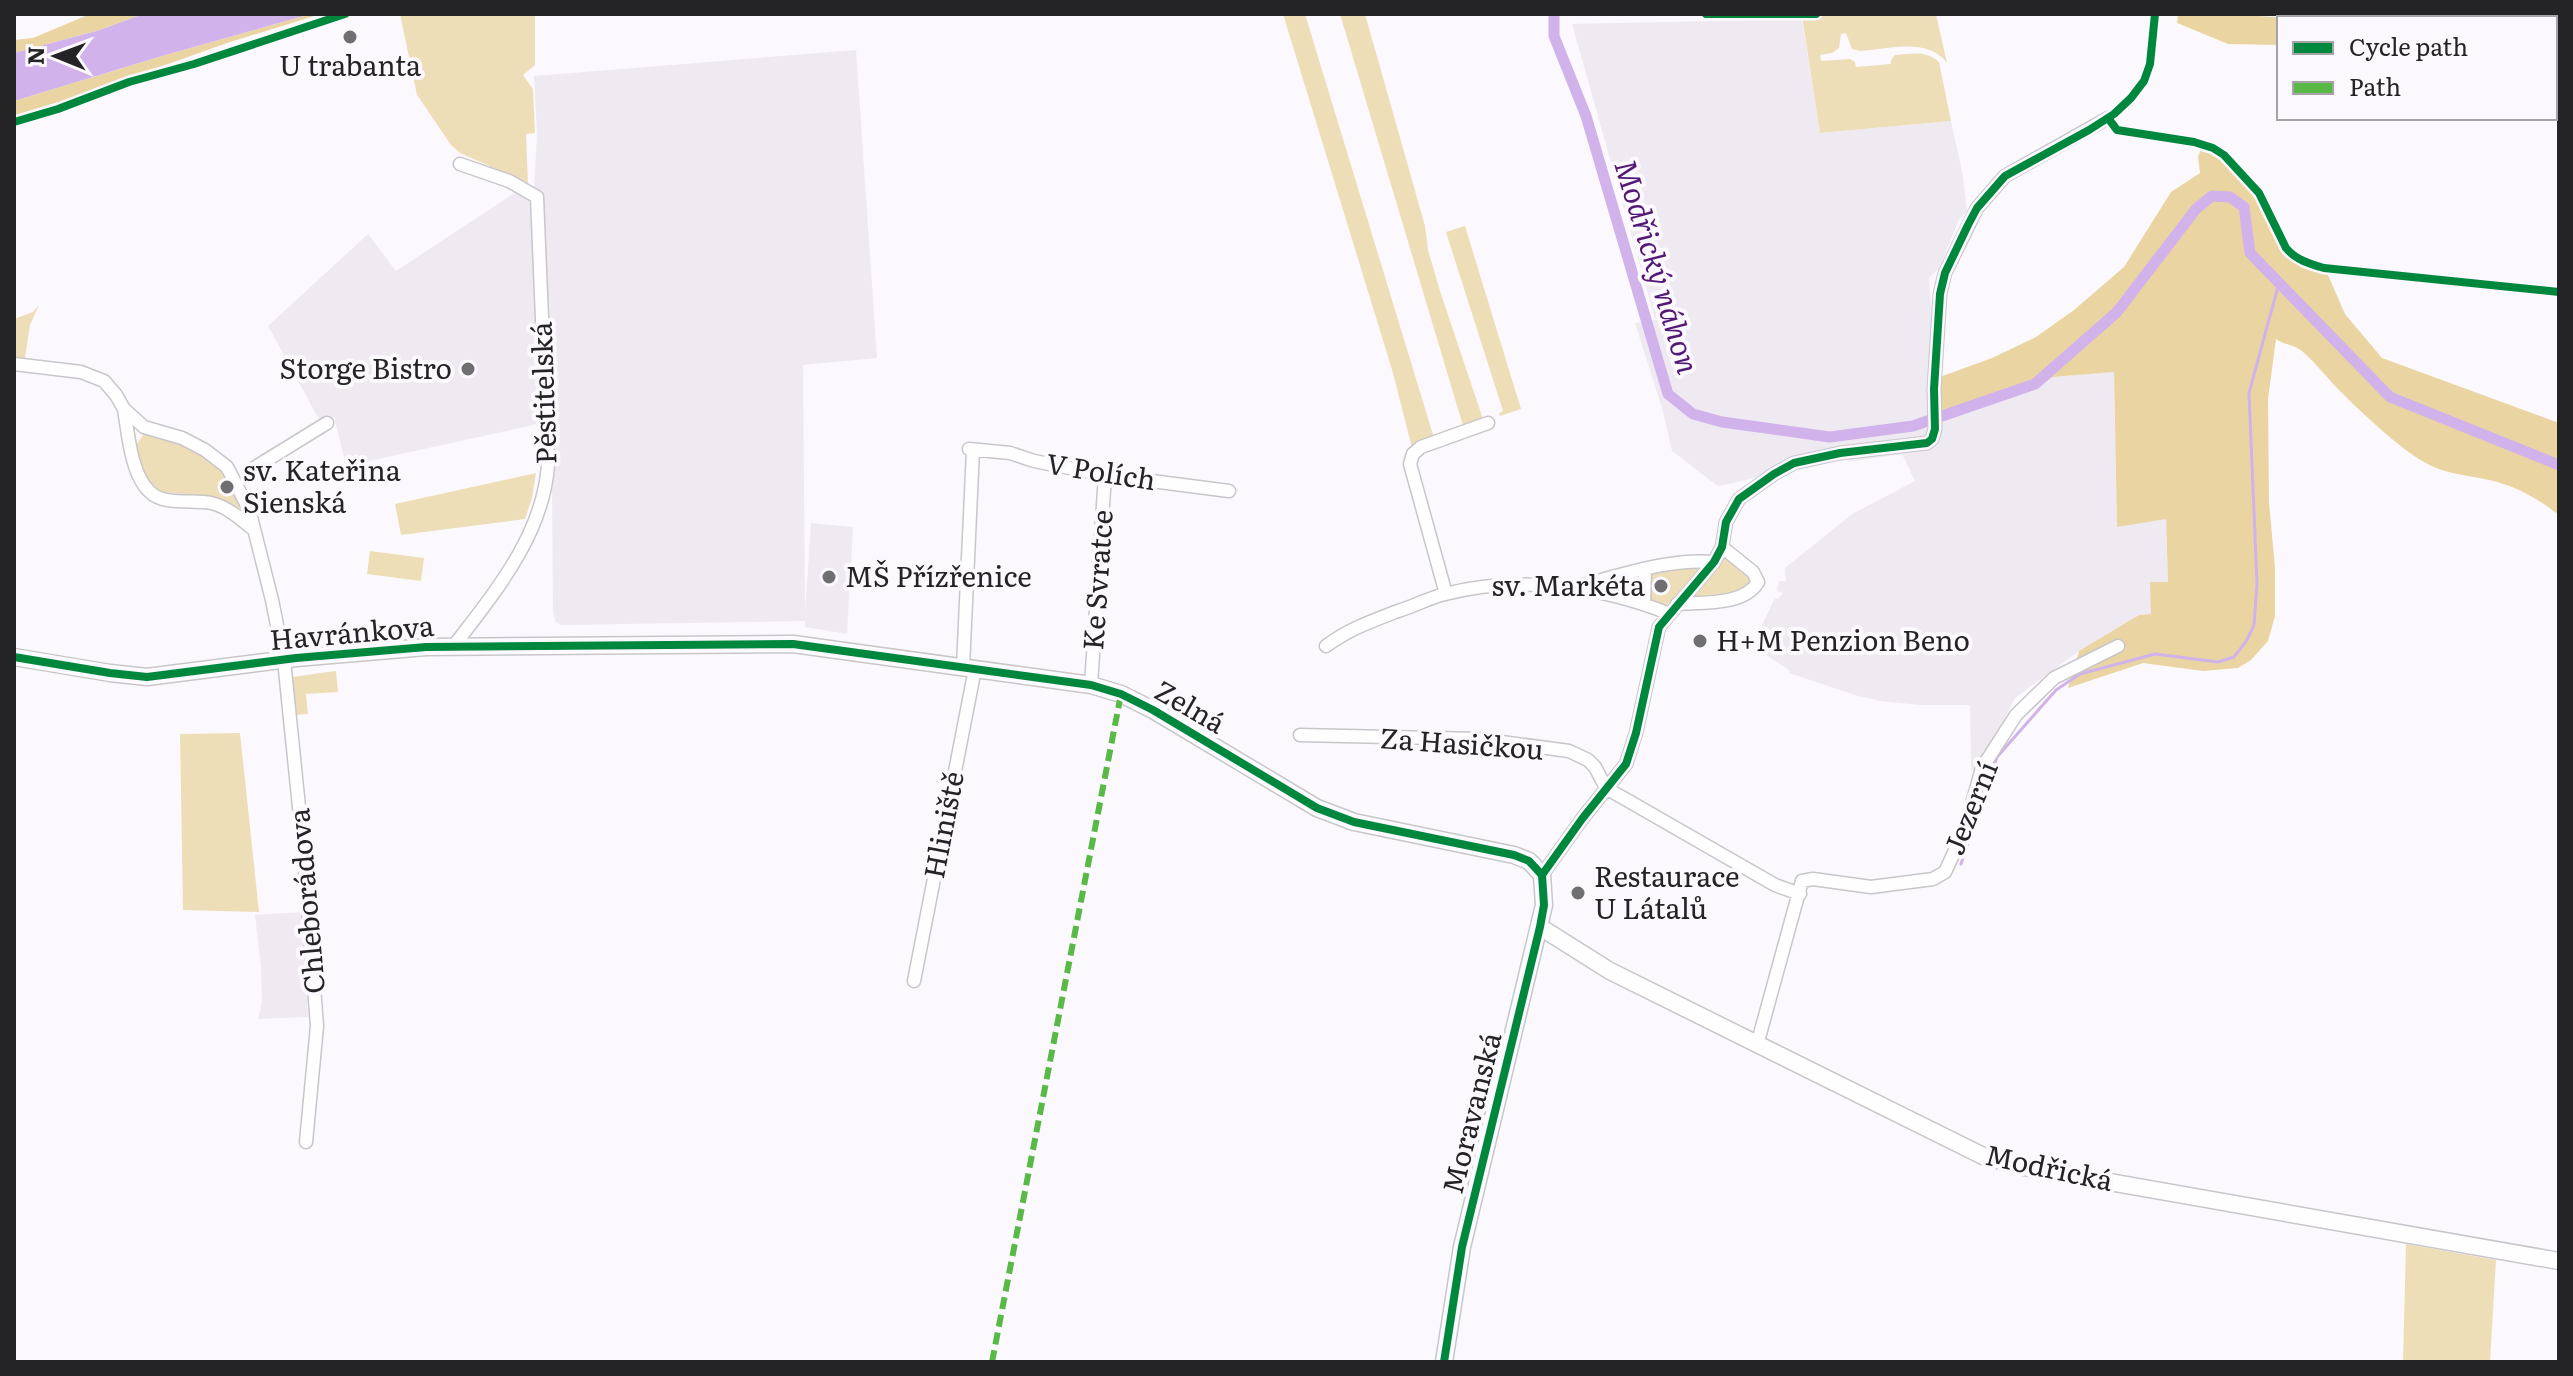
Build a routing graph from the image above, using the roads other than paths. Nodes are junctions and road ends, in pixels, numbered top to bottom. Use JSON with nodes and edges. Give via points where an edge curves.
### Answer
{"nodes":[{"id":1,"x":2108,"y":118,"type":"dead end"},
{"id":2,"x":460,"y":164,"type":"dead end"},
{"id":3,"x":14,"y":364,"type":"edge"},
{"id":4,"x":124,"y":409,"type":"junction"},
{"id":5,"x":327,"y":423,"type":"dead end"},
{"id":6,"x":1488,"y":423,"type":"dead end"},
{"id":7,"x":1105,"y":475,"type":"junction"},
{"id":8,"x":242,"y":476,"type":"junction"},
{"id":9,"x":1229,"y":491,"type":"dead end"},
{"id":10,"x":254,"y":529,"type":"junction"},
{"id":11,"x":1722,"y":547,"type":"junction"},
{"id":12,"x":1714,"y":562,"type":"junction"},
{"id":13,"x":1645,"y":569,"type":"junction"},
{"id":14,"x":1576,"y":587,"type":"junction"},
{"id":15,"x":1446,"y":594,"type":"junction"},
{"id":16,"x":1644,"y":604,"type":"junction"},
{"id":17,"x":1673,"y":609,"type":"junction"},
{"id":18,"x":793,"y":644,"type":"joint"},
{"id":19,"x":1326,"y":646,"type":"dead end"},
{"id":20,"x":2118,"y":646,"type":"dead end"},
{"id":21,"x":453,"y":647,"type":"junction"},
{"id":22,"x":14,"y":657,"type":"edge"},
{"id":23,"x":284,"y":660,"type":"junction"},
{"id":24,"x":969,"y":668,"type":"junction"},
{"id":25,"x":1091,"y":685,"type":"junction"},
{"id":26,"x":1300,"y":735,"type":"dead end"},
{"id":27,"x":1606,"y":788,"type":"junction"},
{"id":28,"x":1542,"y":875,"type":"junction"},
{"id":29,"x":1800,"y":894,"type":"junction"},
{"id":30,"x":1540,"y":927,"type":"junction"},
{"id":31,"x":914,"y":981,"type":"dead end"},
{"id":32,"x":1757,"y":1045,"type":"junction"},
{"id":33,"x":306,"y":1142,"type":"dead end"},
{"id":34,"x":2559,"y":1261,"type":"edge"},
{"id":35,"x":1444,"y":1362,"type":"edge"}],
"edges":[{"from":1,"to":11,"type":"street","via":[[2005,176],[1977,208],[1940,294],[1932,439],[1794,463],[1739,499],[1726,522]]},
{"from":2,"to":21,"type":"street","name":"Pěstitelská","via":[[537,197],[548,465],[542,504],[524,545]]},
{"from":3,"to":4,"type":"street","via":[[81,372],[104,381]]},
{"from":4,"to":8,"type":"street","via":[[144,427],[182,438]]},
{"from":4,"to":10,"type":"street","via":[[130,451],[149,492],[213,503]]},
{"from":5,"to":8,"type":"street"},
{"from":6,"to":15,"type":"street","via":[[1421,447],[1410,464]]},
{"from":7,"to":9,"type":"street","name":"V Polích"},
{"from":7,"to":24,"type":"street","name":"V Polích","via":[[1010,453],[971,450]]},
{"from":7,"to":25,"type":"street","name":"Ke Svratce"},
{"from":8,"to":10,"type":"street","name":"Chleborádova"},
{"from":10,"to":23,"type":"street","name":"Chleborádova"},
{"from":11,"to":12,"type":"street"},
{"from":11,"to":17,"type":"street","via":[[1753,572],[1758,582],[1752,592]]},
{"from":12,"to":13,"type":"street"},
{"from":12,"to":17,"type":"street"},
{"from":13,"to":14,"type":"street"},
{"from":13,"to":16,"type":"street"},
{"from":14,"to":15,"type":"street","via":[[1529,585]]},
{"from":14,"to":16,"type":"street"},
{"from":15,"to":19,"type":"street","via":[[1356,626]]},
{"from":16,"to":17,"type":"street"},
{"from":17,"to":27,"type":"street","via":[[1659,627],[1628,760]]},
{"from":18,"to":21,"type":"street","name":"Havránkova"},
{"from":18,"to":24,"type":"street","name":"Zelná"},
{"from":20,"to":29,"type":"street","name":"Jezerní","via":[[2054,678],[2016,715],[1982,768],[1965,829],[1945,872],[1933,879],[1871,887],[1813,879],[1802,881]]},
{"from":21,"to":23,"type":"street","name":"Havránkova"},
{"from":22,"to":23,"type":"street","name":"Havránkova","via":[[147,677]]},
{"from":23,"to":33,"type":"street","name":"Chleborádova","via":[[317,1026]]},
{"from":24,"to":25,"type":"street","name":"Zelná"},
{"from":24,"to":31,"type":"street","name":"Hliniště"},
{"from":25,"to":28,"type":"street","name":"Zelná","via":[[1153,710],[1317,808],[1354,822],[1514,855]]},
{"from":26,"to":27,"type":"street","name":"Za Hasičkou","via":[[1480,739],[1569,751],[1588,760]]},
{"from":27,"to":28,"type":"street"},
{"from":27,"to":29,"type":"street","via":[[1775,885]]},
{"from":28,"to":30,"type":"street","name":"Moravanská"},
{"from":29,"to":32,"type":"street"},
{"from":30,"to":32,"type":"street","name":"Modřická","via":[[1610,971]]},
{"from":30,"to":35,"type":"street","name":"Moravanská","via":[[1462,1247]]},
{"from":32,"to":34,"type":"street","name":"Modřická","via":[[1983,1156]]}]}
